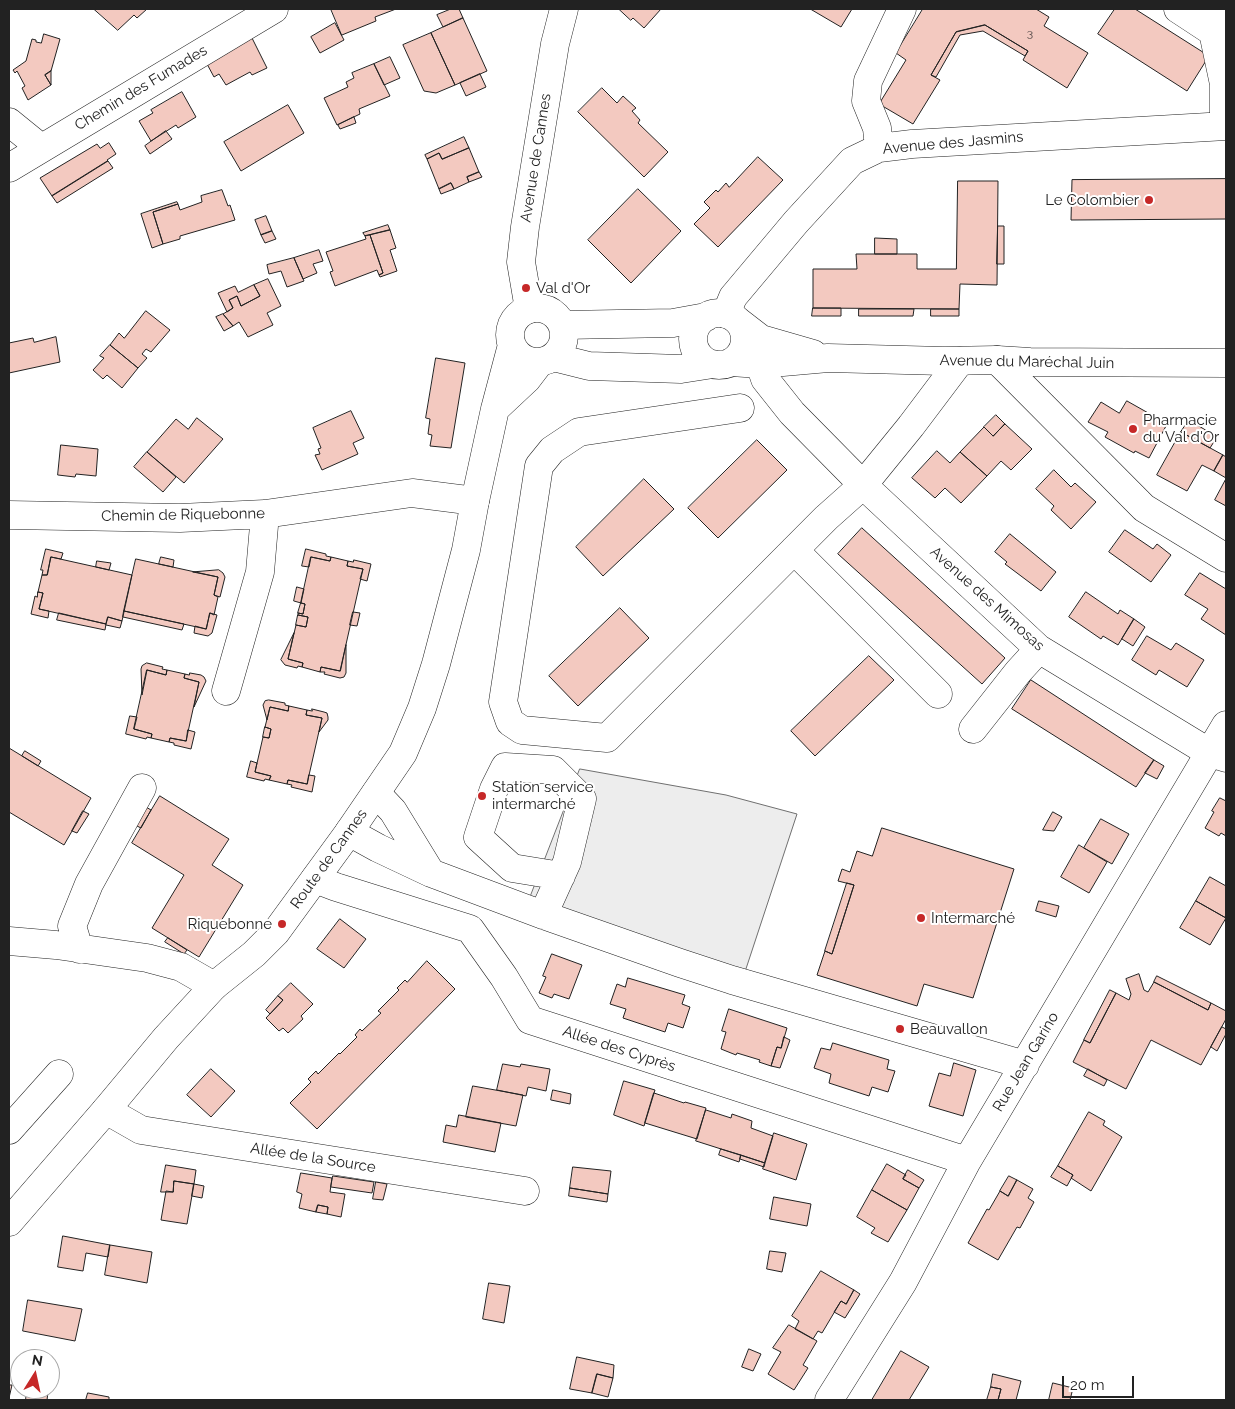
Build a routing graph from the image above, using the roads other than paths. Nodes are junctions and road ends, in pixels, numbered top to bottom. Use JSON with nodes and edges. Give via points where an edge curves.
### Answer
{"nodes":[{"id":1,"x":274,"y":9,"type":"edge"},
{"id":2,"x":564,"y":9,"type":"edge"},
{"id":3,"x":902,"y":9,"type":"edge"},
{"id":4,"x":1178,"y":9,"type":"edge"},
{"id":5,"x":1214,"y":20,"type":"edge"},
{"id":6,"x":9,"y":122,"type":"edge"},
{"id":7,"x":1225,"y":126,"type":"edge"},
{"id":8,"x":42,"y":148,"type":"junction"},
{"id":9,"x":879,"y":148,"type":"junction"},
{"id":10,"x":9,"y":168,"type":"edge"},
{"id":11,"x":528,"y":309,"type":"junction"},
{"id":12,"x":724,"y":318,"type":"junction"},
{"id":13,"x":563,"y":325,"type":"junction"},
{"id":14,"x":512,"y":345,"type":"junction"},
{"id":15,"x":828,"y":358,"type":"junction"},
{"id":16,"x":547,"y":359,"type":"junction"},
{"id":17,"x":997,"y":360,"type":"junction"},
{"id":18,"x":960,"y":361,"type":"junction"},
{"id":19,"x":722,"y":363,"type":"junction"},
{"id":20,"x":1226,"y":363,"type":"edge"},
{"id":21,"x":760,"y":364,"type":"junction"},
{"id":22,"x":740,"y":408,"type":"dead end"},
{"id":23,"x":495,"y":410,"type":"junction"},
{"id":24,"x":863,"y":485,"type":"junction"},
{"id":25,"x":475,"y":502,"type":"junction"},
{"id":26,"x":266,"y":514,"type":"junction"},
{"id":27,"x":9,"y":515,"type":"edge"},
{"id":28,"x":794,"y":550,"type":"junction"},
{"id":29,"x":1226,"y":558,"type":"edge"},
{"id":30,"x":1039,"y":649,"type":"junction"},
{"id":31,"x":226,"y":691,"type":"dead end"},
{"id":32,"x":938,"y":694,"type":"dead end"},
{"id":33,"x":1226,"y":724,"type":"edge"},
{"id":34,"x":973,"y":729,"type":"dead end"},
{"id":35,"x":1218,"y":756,"type":"edge"},
{"id":36,"x":142,"y":788,"type":"dead end"},
{"id":37,"x":376,"y":792,"type":"junction"},
{"id":38,"x":349,"y":832,"type":"junction"},
{"id":39,"x":431,"y":873,"type":"junction"},
{"id":40,"x":561,"y":876,"type":"dead end"},
{"id":41,"x":315,"y":879,"type":"junction"},
{"id":42,"x":543,"y":915,"type":"junction"},
{"id":43,"x":9,"y":941,"type":"edge"},
{"id":44,"x":79,"y":949,"type":"junction"},
{"id":45,"x":214,"y":986,"type":"junction"},
{"id":46,"x":1025,"y":1065,"type":"junction"},
{"id":47,"x":59,"y":1074,"type":"dead end"},
{"id":48,"x":106,"y":1110,"type":"junction"},
{"id":49,"x":9,"y":1130,"type":"edge"},
{"id":50,"x":968,"y":1160,"type":"junction"},
{"id":51,"x":525,"y":1191,"type":"dead end"},
{"id":52,"x":9,"y":1222,"type":"edge"},
{"id":53,"x":829,"y":1400,"type":"edge"}],
"edges":[{"from":1,"to":8,"type":"street","name":"Chemin des Fumades"},
{"from":2,"to":11,"type":"street","name":"Avenue de Cannes","via":[[525,227],[522,262]]},
{"from":3,"to":9,"type":"street","via":[[868,81],[866,100],[877,128]]},
{"from":4,"to":5,"type":"street"},
{"from":5,"to":7,"type":"street","via":[[1224,84]]},
{"from":6,"to":8,"type":"street"},
{"from":7,"to":9,"type":"street","name":"Avenue des Jasmins"},
{"from":8,"to":10,"type":"street","name":"Chemin des Fumades"},
{"from":9,"to":12,"type":"street","name":"Avenue des Jasmins","via":[[852,161],[796,222],[733,297]]},
{"from":11,"to":13,"type":"street","via":[[552,312]]},
{"from":11,"to":14,"type":"street","via":[[514,320],[510,336]]},
{"from":12,"to":13,"type":"street","via":[[673,323]]},
{"from":12,"to":15,"type":"street","name":"Avenue du Maréchal Juin","via":[[760,339]]},
{"from":12,"to":19,"type":"street","via":[[743,329],[745,344],[738,357]]},
{"from":12,"to":19,"type":"street","name":"Avenue des Jasmins","via":[[699,322],[693,338],[694,347],[705,361]]},
{"from":13,"to":16,"type":"street","via":[[564,342]]},
{"from":14,"to":16,"type":"street","via":[[523,358],[531,361]]},
{"from":14,"to":23,"type":"street","name":"Route de Cannes"},
{"from":15,"to":18,"type":"street","name":"Avenue du Maréchal Juin"},
{"from":15,"to":21,"type":"street","name":"Avenue du Maréchal Juin"},
{"from":16,"to":19,"type":"street","name":"Avenue du Maréchal Juin","via":[[589,366],[681,369]]},
{"from":16,"to":23,"type":"street"},
{"from":17,"to":18,"type":"street","name":"Avenue du Maréchal Juin"},
{"from":17,"to":20,"type":"street","name":"Avenue du Maréchal Juin"},
{"from":17,"to":29,"type":"street","via":[[1144,508]]},
{"from":18,"to":24,"type":"street"},
{"from":19,"to":21,"type":"street","name":"Avenue du Maréchal Juin"},
{"from":21,"to":24,"type":"street","name":"Avenue des Mimosas","via":[[765,379],[792,413]]},
{"from":22,"to":28,"type":"street","via":[[579,432],[552,450],[539,466],[503,702],[510,722],[522,730],[607,738]]},
{"from":23,"to":25,"type":"street","name":"Route de Cannes"},
{"from":24,"to":28,"type":"street"},
{"from":24,"to":30,"type":"street","name":"Avenue des Mimosas"},
{"from":25,"to":26,"type":"street","name":"Chemin de Riquebonne","via":[[412,493]]},
{"from":25,"to":37,"type":"street","name":"Route de Cannes","via":[[466,550],[422,708],[403,753]]},
{"from":26,"to":27,"type":"street","name":"Chemin de Riquebonne","via":[[180,518]]},
{"from":26,"to":31,"type":"street","via":[[260,572]]},
{"from":28,"to":32,"type":"street"},
{"from":30,"to":34,"type":"street"},
{"from":30,"to":35,"type":"street","name":"Avenue des Mimosas"},
{"from":33,"to":35,"type":"street","name":"Rue Jean Garino"},
{"from":35,"to":46,"type":"street","name":"Rue Jean Garino"},
{"from":36,"to":44,"type":"street","via":[[89,884],[72,926]]},
{"from":37,"to":38,"type":"street","name":"Route de Cannes"},
{"from":37,"to":39,"type":"street","via":[[393,811]]},
{"from":38,"to":39,"type":"street"},
{"from":38,"to":41,"type":"street","name":"Route de Cannes"},
{"from":39,"to":42,"type":"street"},
{"from":40,"to":42,"type":"street"},
{"from":41,"to":45,"type":"street","name":"Route de Cannes","via":[[276,932]]},
{"from":41,"to":50,"type":"street","name":"Allée des Cyprès","via":[[470,929],[530,1020]]},
{"from":42,"to":46,"type":"street","via":[[732,980]]},
{"from":43,"to":44,"type":"street"},
{"from":44,"to":45,"type":"street","via":[[147,958],[181,967]]},
{"from":45,"to":48,"type":"street","name":"Route de Cannes"},
{"from":46,"to":50,"type":"street","name":"Rue Jean Garino"},
{"from":47,"to":49,"type":"street"},
{"from":48,"to":51,"type":"street","name":"Allée de la Source","via":[[141,1130]]},
{"from":48,"to":52,"type":"street","name":"Route de Cannes"},
{"from":50,"to":53,"type":"street","name":"Rue Jean Garino","via":[[903,1282]]}]}
